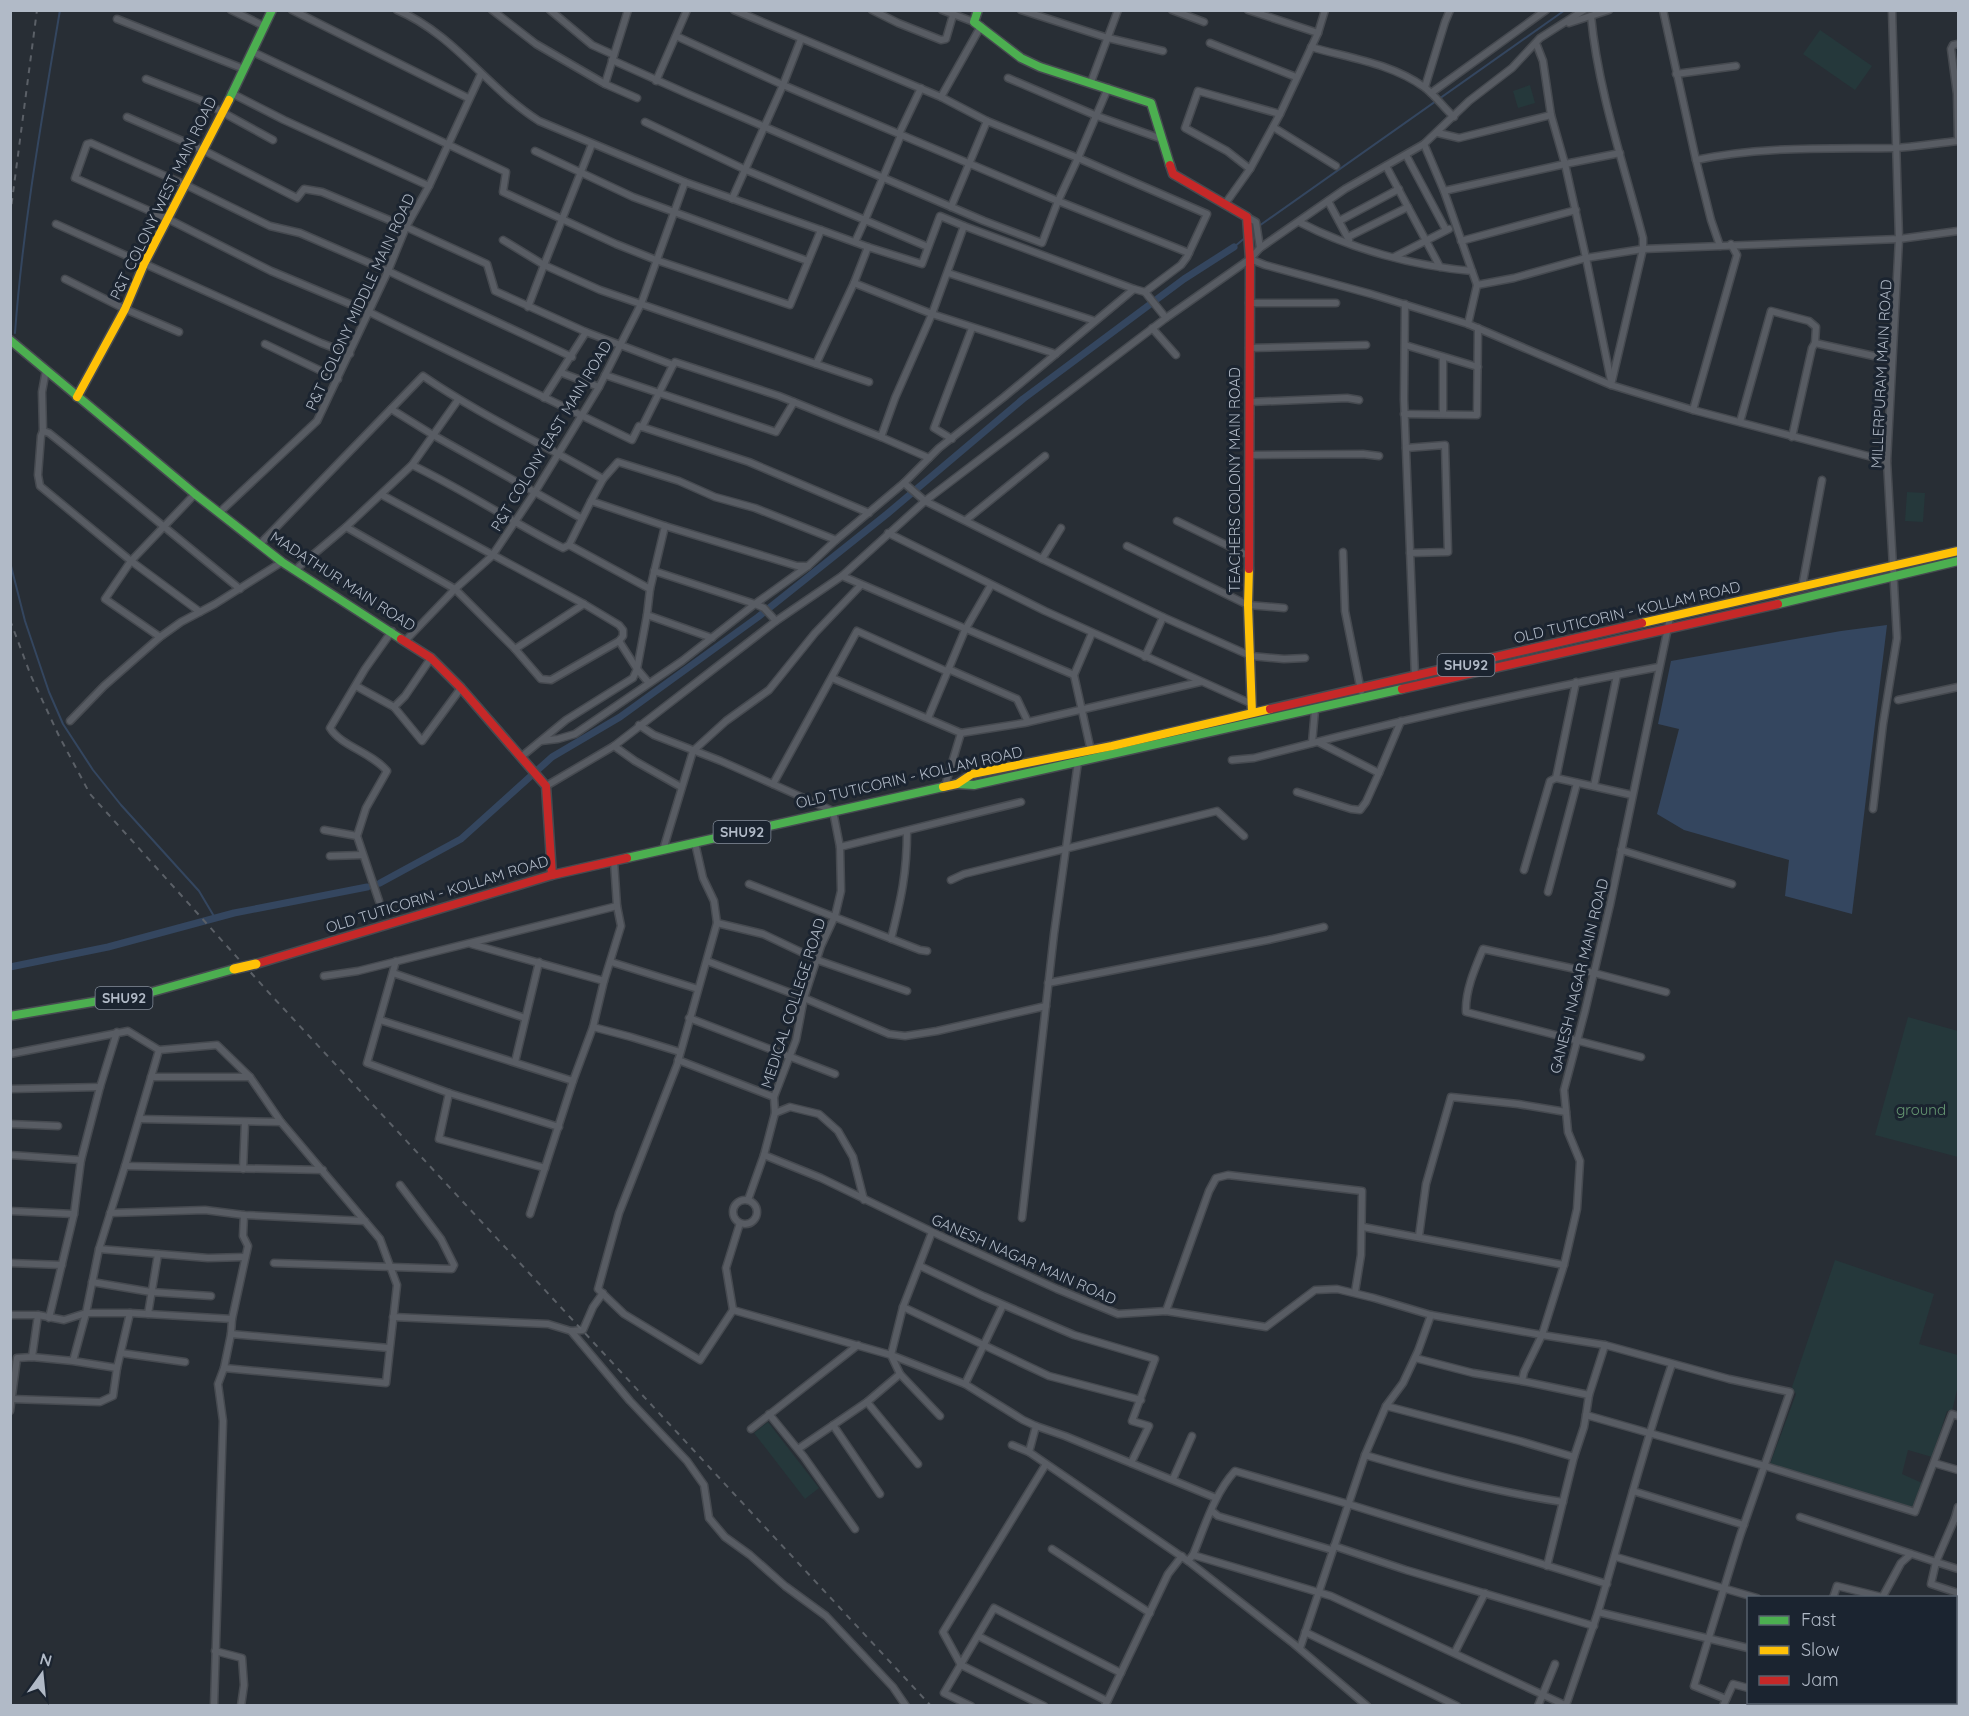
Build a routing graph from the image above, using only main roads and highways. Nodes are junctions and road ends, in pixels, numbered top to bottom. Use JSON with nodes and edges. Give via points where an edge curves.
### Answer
{"nodes":[{"id":1,"x":272,"y":10,"type":"edge"},
{"id":2,"x":978,"y":10,"type":"edge"},
{"id":3,"x":10,"y":340,"type":"edge"},
{"id":4,"x":77,"y":397,"type":"junction"},
{"id":5,"x":1959,"y":551,"type":"edge"},
{"id":6,"x":1958,"y":562,"type":"edge"},
{"id":7,"x":1361,"y":694,"type":"junction"},
{"id":8,"x":1252,"y":709,"type":"junction"},
{"id":9,"x":957,"y":784,"type":"junction"},
{"id":10,"x":552,"y":874,"type":"junction"},
{"id":11,"x":10,"y":1016,"type":"edge"}],
"edges":[{"from":1,"to":4,"type":"main road","name":"P&T COLONY WEST MAIN ROAD","via":[[125,309]]},
{"from":2,"to":8,"type":"main road","name":"TEACHERS COLONY MAIN ROAD","via":[[977,24],[1021,58],[1151,103],[1173,174],[1250,221],[1248,605]]},
{"from":3,"to":4,"type":"main road","name":"MADATHUR MAIN ROAD"},
{"from":4,"to":10,"type":"main road","name":"MADATHUR MAIN ROAD","via":[[259,545],[406,640],[461,688],[543,782]]},
{"from":5,"to":7,"type":"main road","name":"OLD TUTICORIN - KOLLAM ROAD","number":"SHU92","via":[[1415,677]]},
{"from":6,"to":7,"type":"main road","via":[[1669,629]]},
{"from":7,"to":8,"type":"main road","name":"OLD TUTICORIN - KOLLAM ROAD","number":"SHU92"},
{"from":7,"to":9,"type":"main road","via":[[1315,710],[974,785]]},
{"from":8,"to":9,"type":"main road","name":"OLD TUTICORIN - KOLLAM ROAD","number":"SHU92","via":[[1091,752],[972,774]]},
{"from":9,"to":10,"type":"main road","name":"OLD TUTICORIN - KOLLAM ROAD","number":"SHU92"},
{"from":10,"to":11,"type":"main road","name":"OLD TUTICORIN - KOLLAM ROAD","number":"SHU92","bridge":true,"via":[[202,980],[134,996]]}]}
